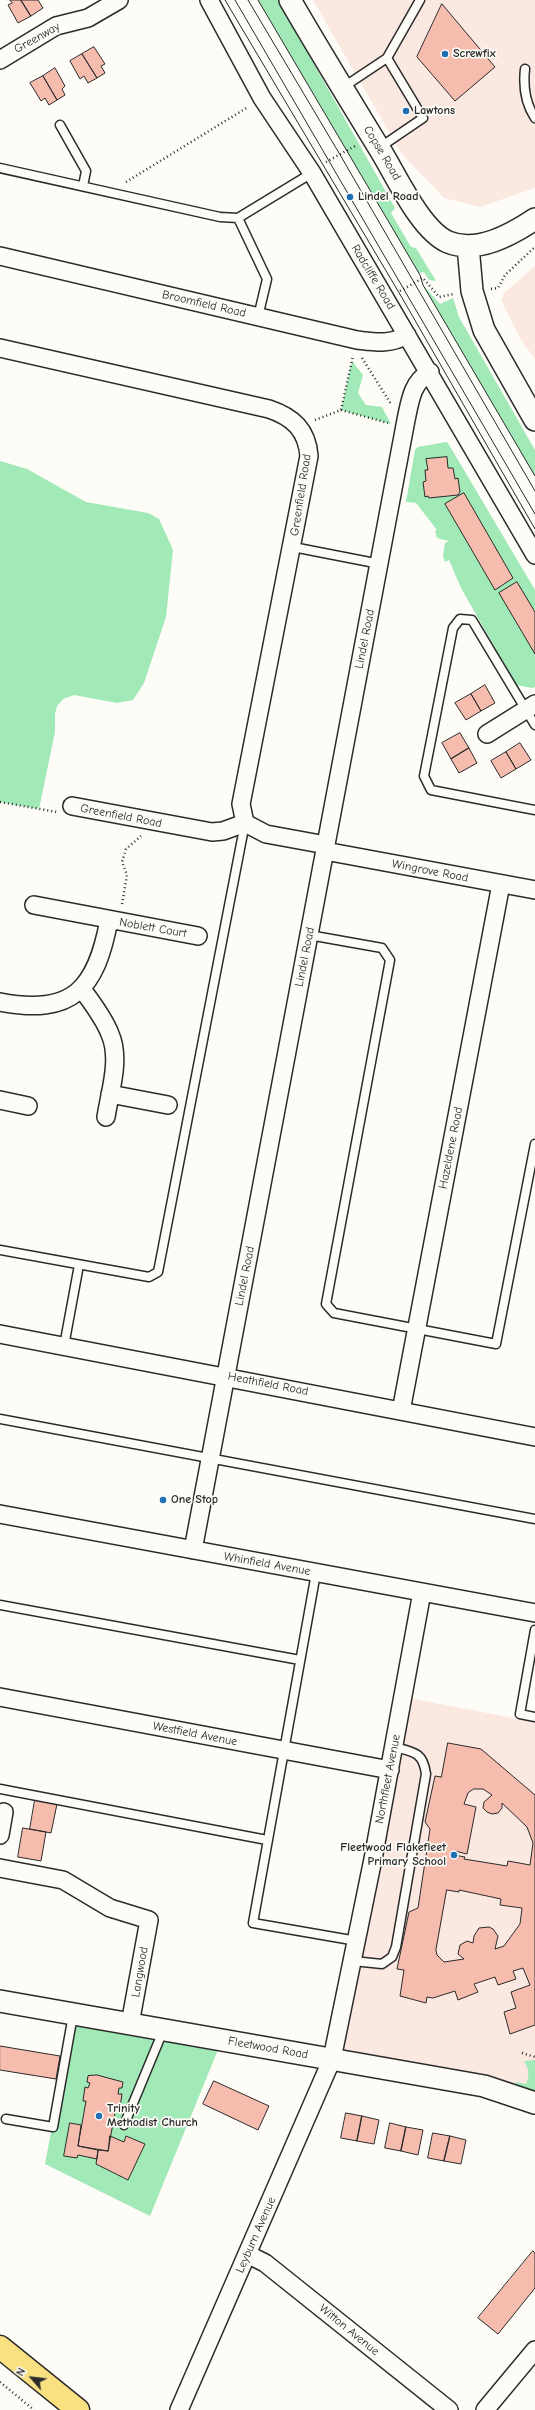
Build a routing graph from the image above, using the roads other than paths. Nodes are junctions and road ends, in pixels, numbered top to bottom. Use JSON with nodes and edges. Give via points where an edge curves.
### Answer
{"nodes":[{"id":1,"x":119,"y":0,"type":"edge"},
{"id":2,"x":209,"y":0,"type":"edge"},
{"id":3,"x":290,"y":0,"type":"edge"},
{"id":4,"x":420,"y":0,"type":"edge"},
{"id":5,"x":387,"y":58,"type":"junction"},
{"id":6,"x":0,"y":60,"type":"edge"},
{"id":7,"x":525,"y":69,"type":"dead end"},
{"id":8,"x":342,"y":88,"type":"junction"},
{"id":9,"x":535,"y":118,"type":"edge"},
{"id":10,"x":60,"y":125,"type":"dead end"},
{"id":11,"x":376,"y":142,"type":"junction"},
{"id":12,"x":0,"y":168,"type":"edge"},
{"id":13,"x":312,"y":174,"type":"junction"},
{"id":14,"x":83,"y":186,"type":"junction"},
{"id":15,"x":238,"y":218,"type":"junction"},
{"id":16,"x":535,"y":219,"type":"edge"},
{"id":17,"x":468,"y":246,"type":"junction"},
{"id":18,"x":0,"y":256,"type":"edge"},
{"id":19,"x":258,"y":317,"type":"junction"},
{"id":20,"x":407,"y":335,"type":"junction"},
{"id":21,"x":0,"y":348,"type":"edge"},
{"id":22,"x":430,"y":372,"type":"junction"},
{"id":23,"x":535,"y":420,"type":"edge"},
{"id":24,"x":293,"y":547,"type":"junction"},
{"id":25,"x":535,"y":555,"type":"edge"},
{"id":26,"x":380,"y":564,"type":"junction"},
{"id":27,"x":531,"y":707,"type":"edge"},
{"id":28,"x":535,"y":725,"type":"edge"},
{"id":29,"x":487,"y":734,"type":"dead end"},
{"id":30,"x":72,"y":806,"type":"road end"},
{"id":31,"x":535,"y":810,"type":"edge"},
{"id":32,"x":245,"y":823,"type":"junction"},
{"id":33,"x":326,"y":848,"type":"junction"},
{"id":34,"x":501,"y":884,"type":"junction"},
{"id":35,"x":535,"y":890,"type":"edge"},
{"id":36,"x":34,"y":905,"type":"dead end"},
{"id":37,"x":114,"y":921,"type":"junction"},
{"id":38,"x":309,"y":935,"type":"junction"},
{"id":39,"x":198,"y":936,"type":"dead end"},
{"id":40,"x":82,"y":989,"type":"junction"},
{"id":41,"x":0,"y":1002,"type":"edge"},
{"id":42,"x":110,"y":1094,"type":"junction"},
{"id":43,"x":0,"y":1100,"type":"edge"},
{"id":44,"x":168,"y":1105,"type":"dead end"},
{"id":45,"x":28,"y":1106,"type":"dead end"},
{"id":46,"x":106,"y":1117,"type":"dead end"},
{"id":47,"x":535,"y":1144,"type":"edge"},
{"id":48,"x":0,"y":1250,"type":"edge"},
{"id":49,"x":79,"y":1265,"type":"junction"},
{"id":50,"x":416,"y":1328,"type":"junction"},
{"id":51,"x":0,"y":1334,"type":"edge"},
{"id":52,"x":64,"y":1346,"type":"junction"},
{"id":53,"x":226,"y":1376,"type":"junction"},
{"id":54,"x":402,"y":1411,"type":"junction"},
{"id":55,"x":0,"y":1419,"type":"edge"},
{"id":56,"x":535,"y":1437,"type":"edge"},
{"id":57,"x":211,"y":1458,"type":"junction"},
{"id":58,"x":0,"y":1514,"type":"edge"},
{"id":59,"x":535,"y":1519,"type":"edge"},
{"id":60,"x":193,"y":1550,"type":"junction"},
{"id":61,"x":316,"y":1573,"type":"junction"},
{"id":62,"x":422,"y":1592,"type":"junction"},
{"id":63,"x":0,"y":1605,"type":"edge"},
{"id":64,"x":535,"y":1613,"type":"edge"},
{"id":65,"x":535,"y":1630,"type":"edge"},
{"id":66,"x":300,"y":1660,"type":"junction"},
{"id":67,"x":0,"y":1697,"type":"edge"},
{"id":68,"x":535,"y":1717,"type":"edge"},
{"id":69,"x":394,"y":1748,"type":"junction"},
{"id":70,"x":284,"y":1750,"type":"junction"},
{"id":71,"x":390,"y":1770,"type":"junction"},
{"id":72,"x":0,"y":1789,"type":"edge"},
{"id":73,"x":4,"y":1812,"type":"dead end"},
{"id":74,"x":0,"y":1835,"type":"edge"},
{"id":75,"x":267,"y":1840,"type":"junction"},
{"id":76,"x":0,"y":1868,"type":"edge"},
{"id":77,"x":357,"y":1941,"type":"junction"},
{"id":78,"x":353,"y":1961,"type":"junction"},
{"id":79,"x":0,"y":2001,"type":"edge"},
{"id":80,"x":73,"y":2015,"type":"junction"},
{"id":81,"x":130,"y":2024,"type":"junction"},
{"id":82,"x":163,"y":2030,"type":"junction"},
{"id":83,"x":332,"y":2060,"type":"junction"},
{"id":84,"x":535,"y":2103,"type":"edge"},
{"id":85,"x":6,"y":2119,"type":"dead end"},
{"id":86,"x":124,"y":2125,"type":"dead end"},
{"id":87,"x":247,"y":2254,"type":"junction"},
{"id":88,"x":0,"y":2346,"type":"edge"},
{"id":89,"x":535,"y":2350,"type":"edge"},
{"id":90,"x":78,"y":2410,"type":"edge"},
{"id":91,"x":179,"y":2410,"type":"edge"},
{"id":92,"x":448,"y":2410,"type":"edge"},
{"id":93,"x":485,"y":2410,"type":"edge"}],
"edges":[{"from":1,"to":6,"type":"street","name":"Greenway","via":[[88,18],[56,26]]},
{"from":2,"to":13,"type":"street","name":"Radcliffe Road","via":[[262,98]]},
{"from":3,"to":8,"type":"street","name":"Copse Road"},
{"from":4,"to":5,"type":"lane"},
{"from":5,"to":8,"type":"lane"},
{"from":5,"to":11,"type":"lane","via":[[423,118]]},
{"from":7,"to":9,"type":"lane","via":[[524,93]]},
{"from":8,"to":11,"type":"street","name":"Copse Road"},
{"from":10,"to":14,"type":"lane","via":[[86,171]]},
{"from":11,"to":17,"type":"street","name":"Copse Road","via":[[432,231],[447,241]]},
{"from":12,"to":14,"type":"lane"},
{"from":13,"to":15,"type":"lane"},
{"from":13,"to":20,"type":"street","name":"Radcliffe Road"},
{"from":14,"to":15,"type":"lane","via":[[220,217]]},
{"from":15,"to":19,"type":"lane","via":[[267,279]]},
{"from":16,"to":17,"type":"street","via":[[489,242]]},
{"from":17,"to":23,"type":"street","via":[[472,291],[484,330]]},
{"from":18,"to":19,"type":"street","name":"Broomfield Road"},
{"from":19,"to":20,"type":"street","name":"Broomfield Road","via":[[356,344],[382,343],[398,340]]},
{"from":20,"to":22,"type":"street","name":"Radcliffe Road"},
{"from":21,"to":24,"type":"street","name":"Greenfield Road","via":[[269,409],[288,417],[301,429],[308,444],[309,456]]},
{"from":22,"to":25,"type":"street","name":"Radcliffe Road"},
{"from":22,"to":26,"type":"street","name":"Lindel Road","via":[[420,377],[412,392]]},
{"from":24,"to":26,"type":"lane"},
{"from":24,"to":32,"type":"street","name":"Greenfield Road","via":[[241,804]]},
{"from":26,"to":33,"type":"street","name":"Lindel Road"},
{"from":27,"to":28,"type":"lane"},
{"from":27,"to":29,"type":"street"},
{"from":27,"to":31,"type":"lane","via":[[472,620],[460,619],[453,628],[424,776],[431,790]]},
{"from":30,"to":32,"type":"street","name":"Greenfield Road","via":[[212,832]]},
{"from":32,"to":33,"type":"street","via":[[266,834]]},
{"from":32,"to":49,"type":"lane","via":[[158,1272],[149,1277]]},
{"from":33,"to":34,"type":"street","name":"Wingrove Road"},
{"from":33,"to":38,"type":"street","name":"Lindel Road"},
{"from":34,"to":35,"type":"street","name":"Wingrove Road"},
{"from":34,"to":50,"type":"street","name":"Hazeldene Road"},
{"from":36,"to":37,"type":"street","name":"Noblett Court"},
{"from":37,"to":39,"type":"street","name":"Noblett Court"},
{"from":37,"to":40,"type":"street","via":[[93,974]]},
{"from":38,"to":50,"type":"lane","via":[[382,948],[390,960],[326,1304],[334,1313]]},
{"from":38,"to":53,"type":"street","name":"Lindel Road"},
{"from":40,"to":41,"type":"street","via":[[54,1004],[39,1007]]},
{"from":40,"to":42,"type":"street","via":[[104,1022],[114,1046],[115,1067]]},
{"from":42,"to":44,"type":"street"},
{"from":42,"to":46,"type":"street"},
{"from":43,"to":45,"type":"street"},
{"from":47,"to":50,"type":"lane","via":[[496,1344]]},
{"from":48,"to":49,"type":"lane"},
{"from":49,"to":52,"type":"lane"},
{"from":50,"to":54,"type":"street","name":"Hazeldene Road"},
{"from":51,"to":52,"type":"street","name":"Heathfield Road"},
{"from":52,"to":53,"type":"street","name":"Heathfield Road"},
{"from":53,"to":54,"type":"street","name":"Heathfield Road"},
{"from":53,"to":57,"type":"street","name":"Lindel Road"},
{"from":54,"to":56,"type":"street","name":"Heathfield Road"},
{"from":55,"to":57,"type":"lane"},
{"from":57,"to":59,"type":"lane"},
{"from":57,"to":60,"type":"street","name":"Lindel Road"},
{"from":58,"to":60,"type":"street","name":"Whinfield Avenue"},
{"from":60,"to":61,"type":"street","name":"Whinfield Avenue"},
{"from":61,"to":62,"type":"street","name":"Whinfield Avenue"},
{"from":61,"to":66,"type":"lane"},
{"from":62,"to":64,"type":"street","name":"Whinfield Avenue"},
{"from":62,"to":69,"type":"street","name":"Northfleet Avenue"},
{"from":63,"to":66,"type":"lane"},
{"from":65,"to":68,"type":"lane","via":[[520,1714]]},
{"from":66,"to":70,"type":"lane"},
{"from":67,"to":70,"type":"street","name":"Westfield Avenue"},
{"from":69,"to":71,"type":"street","name":"Northfleet Avenue"},
{"from":69,"to":78,"type":"lane","via":[[419,1754],[425,1762],[426,1774],[396,1947],[392,1957],[382,1964]]},
{"from":70,"to":71,"type":"street","name":"Westfield Avenue"},
{"from":70,"to":75,"type":"lane"},
{"from":71,"to":77,"type":"street","name":"Northfleet Avenue"},
{"from":72,"to":75,"type":"lane"},
{"from":73,"to":74,"type":"street"},
{"from":75,"to":77,"type":"lane","via":[[253,1923]]},
{"from":76,"to":81,"type":"street","name":"Langwood","via":[[63,1880],[110,1908],[149,1920]]},
{"from":77,"to":78,"type":"street","name":"Northfleet Avenue"},
{"from":78,"to":83,"type":"street","name":"Northfleet Avenue"},
{"from":79,"to":80,"type":"street","name":"Fleetwood Road"},
{"from":80,"to":81,"type":"street","name":"Fleetwood Road"},
{"from":80,"to":85,"type":"lane","via":[[53,2127]]},
{"from":81,"to":82,"type":"street","name":"Fleetwood Road"},
{"from":82,"to":83,"type":"street","name":"Fleetwood Road"},
{"from":82,"to":86,"type":"lane"},
{"from":83,"to":84,"type":"street","name":"Fleetwood Road","via":[[484,2086]]},
{"from":83,"to":87,"type":"street","name":"Leyburn Avenue"},
{"from":87,"to":91,"type":"street","name":"Leyburn Avenue"},
{"from":87,"to":92,"type":"street","name":"Witton Avenue","via":[[265,2262]]},
{"from":88,"to":90,"type":"main road"},
{"from":89,"to":93,"type":"street"}]}
